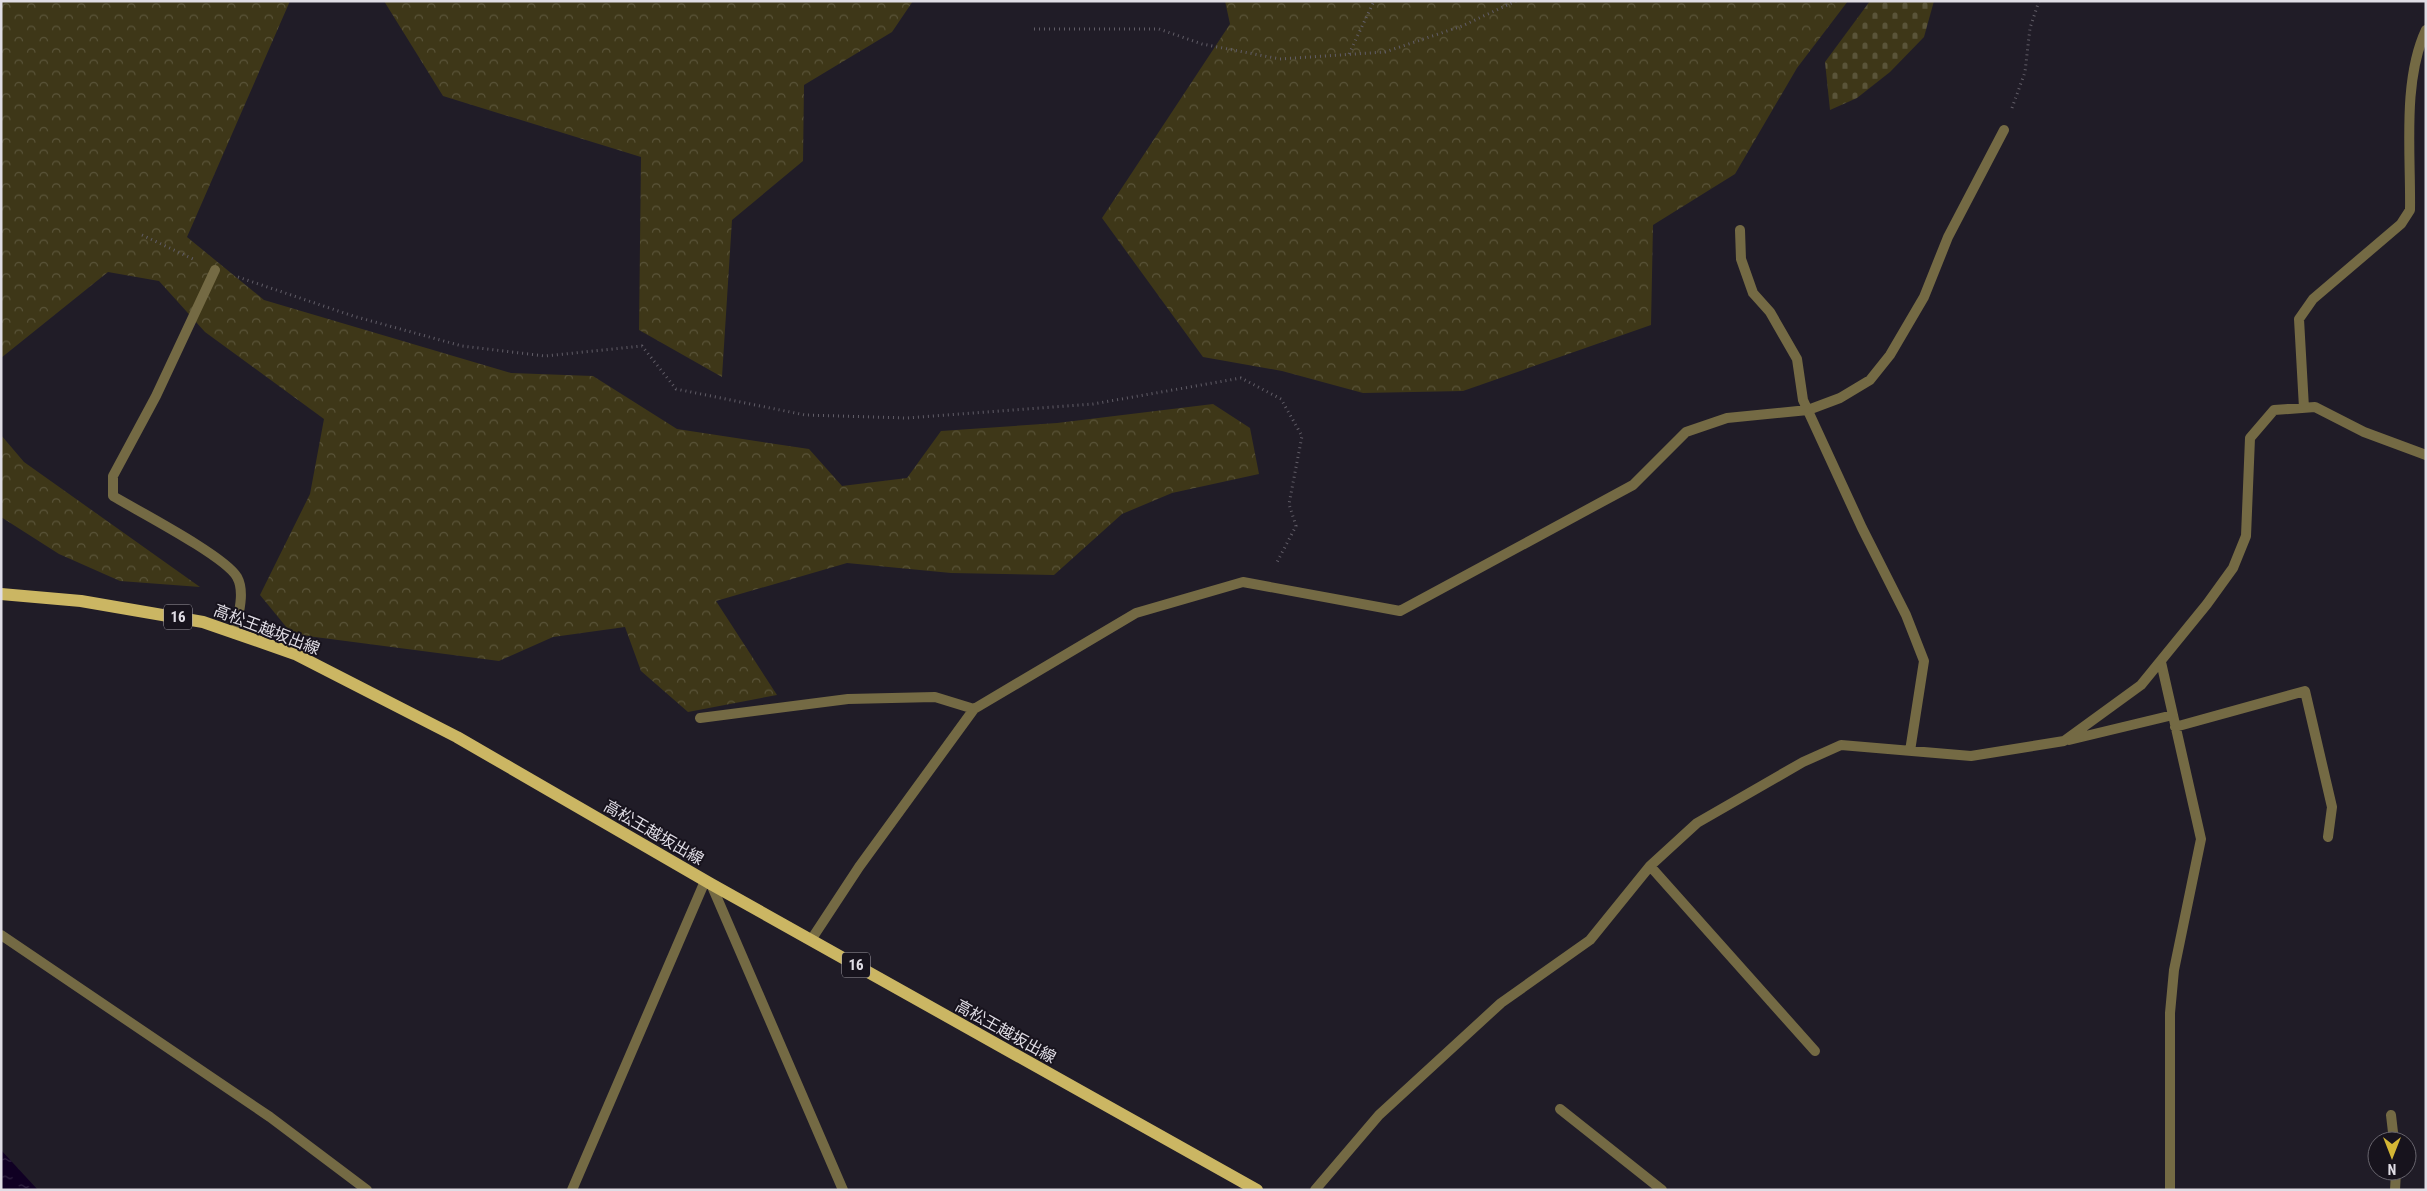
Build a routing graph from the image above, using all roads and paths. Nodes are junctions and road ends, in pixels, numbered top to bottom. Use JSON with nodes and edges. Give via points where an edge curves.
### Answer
{"nodes":[{"id":1,"x":1374,"y":1,"type":"edge"},
{"id":2,"x":1516,"y":1,"type":"edge"},
{"id":3,"x":2039,"y":1,"type":"edge"},
{"id":4,"x":1034,"y":28,"type":"dead end"},
{"id":5,"x":2426,"y":30,"type":"edge"},
{"id":6,"x":1349,"y":54,"type":"junction"},
{"id":7,"x":2004,"y":130,"type":"joint"},
{"id":8,"x":1740,"y":230,"type":"dead end"},
{"id":9,"x":142,"y":235,"type":"dead end"},
{"id":10,"x":215,"y":270,"type":"junction"},
{"id":11,"x":2304,"y":408,"type":"junction"},
{"id":12,"x":1808,"y":410,"type":"junction"},
{"id":13,"x":2426,"y":455,"type":"edge"},
{"id":14,"x":1265,"y":586,"type":"junction"},
{"id":15,"x":1,"y":594,"type":"edge"},
{"id":16,"x":235,"y":634,"type":"junction"},
{"id":17,"x":2161,"y":662,"type":"junction"},
{"id":18,"x":974,"y":708,"type":"junction"},
{"id":19,"x":2173,"y":715,"type":"junction"},
{"id":20,"x":700,"y":718,"type":"dead end"},
{"id":21,"x":2175,"y":728,"type":"junction"},
{"id":22,"x":2064,"y":741,"type":"junction"},
{"id":23,"x":1910,"y":751,"type":"junction"},
{"id":24,"x":2328,"y":837,"type":"dead end"},
{"id":25,"x":1650,"y":866,"type":"junction"},
{"id":26,"x":708,"y":882,"type":"junction"},
{"id":27,"x":1,"y":934,"type":"edge"},
{"id":28,"x":811,"y":940,"type":"junction"},
{"id":29,"x":1815,"y":1051,"type":"dead end"},
{"id":30,"x":1560,"y":1109,"type":"dead end"},
{"id":31,"x":2392,"y":1115,"type":"dead end"},
{"id":32,"x":2393,"y":1131,"type":"edge"},
{"id":33,"x":367,"y":1190,"type":"edge"},
{"id":34,"x":572,"y":1190,"type":"edge"},
{"id":35,"x":843,"y":1190,"type":"edge"},
{"id":36,"x":1257,"y":1190,"type":"edge"},
{"id":37,"x":1315,"y":1190,"type":"edge"},
{"id":38,"x":1662,"y":1190,"type":"edge"},
{"id":39,"x":2170,"y":1190,"type":"edge"}],
"edges":[{"from":1,"to":6,"type":"path"},
{"from":2,"to":6,"type":"path","via":[[1462,26],[1385,52]]},
{"from":3,"to":7,"type":"path","via":[[2030,28],[2025,72]]},
{"from":4,"to":6,"type":"path","via":[[1159,28],[1202,44],[1280,58]]},
{"from":5,"to":11,"type":"street","via":[[2420,41],[2411,92],[2410,210],[2401,224],[2313,299],[2299,319]]},
{"from":7,"to":12,"type":"street","via":[[1948,237],[1924,297],[1890,355],[1870,380],[1840,398]]},
{"from":8,"to":12,"type":"street","via":[[1741,259],[1753,293],[1770,312],[1797,359],[1803,400]]},
{"from":9,"to":10,"type":"path"},
{"from":10,"to":14,"type":"path","via":[[353,316],[462,346],[545,356],[642,346],[676,389],[805,415],[907,418],[1093,404],[1241,378],[1281,399],[1302,436],[1289,504],[1296,526]]},
{"from":10,"to":16,"type":"street","via":[[156,396],[113,476],[113,496],[220,560],[238,578],[241,595]]},
{"from":11,"to":13,"type":"street","via":[[2315,407],[2364,432]]},
{"from":11,"to":17,"type":"street","via":[[2274,410],[2250,438],[2246,536],[2233,568]]},
{"from":12,"to":14,"type":"street","via":[[1727,418],[1686,432],[1633,485],[1400,611]]},
{"from":12,"to":23,"type":"street","via":[[1906,615],[1924,661]]},
{"from":14,"to":18,"type":"street","via":[[1243,582],[1136,613]]},
{"from":15,"to":16,"type":"main road","name":"高松王越坂出線","number":"16","via":[[81,601],[175,617],[203,622]]},
{"from":16,"to":26,"type":"main road","name":"高松王越坂出線","number":"16","via":[[295,654],[457,737]]},
{"from":17,"to":19,"type":"street"},
{"from":17,"to":22,"type":"street","via":[[2141,685]]},
{"from":18,"to":20,"type":"street","via":[[934,697],[848,699]]},
{"from":18,"to":28,"type":"street","via":[[859,867]]},
{"from":19,"to":21,"type":"street"},
{"from":19,"to":22,"type":"street"},
{"from":21,"to":24,"type":"street","via":[[2305,691],[2332,807]]},
{"from":21,"to":39,"type":"street","via":[[2201,840],[2174,970],[2170,1013]]},
{"from":22,"to":23,"type":"street","via":[[1971,756]]},
{"from":23,"to":25,"type":"street","via":[[1841,745],[1803,762],[1697,823]]},
{"from":25,"to":29,"type":"street"},
{"from":25,"to":37,"type":"street","via":[[1590,940],[1501,1003],[1379,1115]]},
{"from":26,"to":28,"type":"main road","name":"高松王越坂出線","number":"16"},
{"from":26,"to":34,"type":"street"},
{"from":26,"to":35,"type":"street"},
{"from":27,"to":33,"type":"street","via":[[270,1117]]},
{"from":28,"to":36,"type":"main road","name":"高松王越坂出線","number":"16"},
{"from":30,"to":38,"type":"street"},
{"from":31,"to":32,"type":"street"}]}
